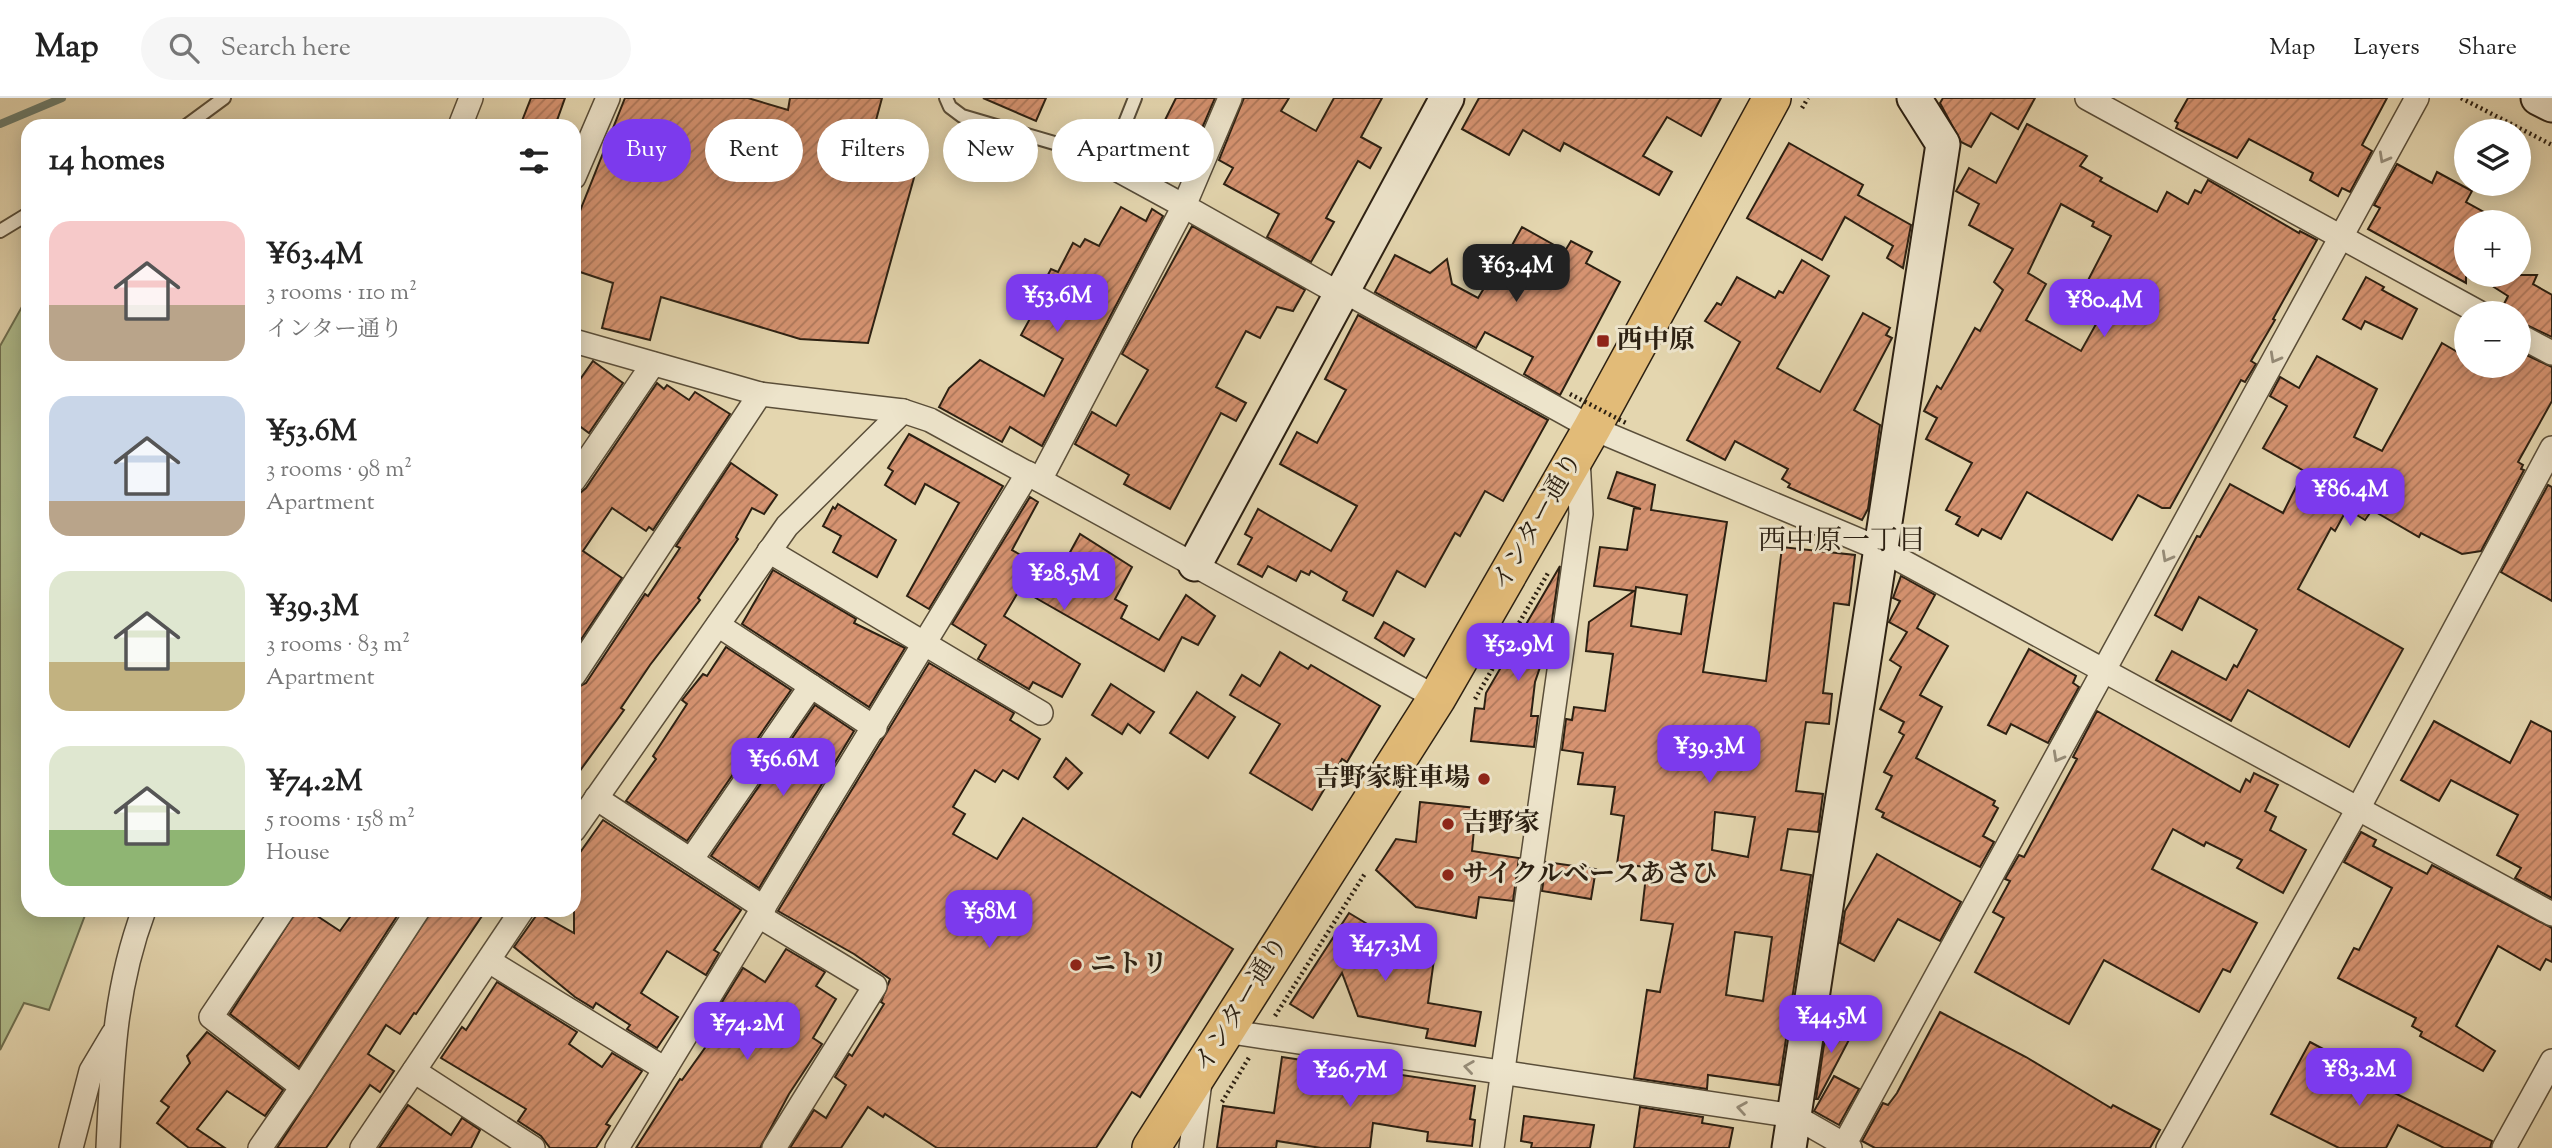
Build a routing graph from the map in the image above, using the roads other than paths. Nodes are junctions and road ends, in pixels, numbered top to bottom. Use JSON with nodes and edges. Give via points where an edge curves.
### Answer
{"nodes":[{"id":1,"x":224,"y":98,"type":"edge"},
{"id":2,"x":471,"y":98,"type":"edge"},
{"id":3,"x":608,"y":98,"type":"edge"},
{"id":4,"x":947,"y":98,"type":"edge"},
{"id":5,"x":1135,"y":98,"type":"edge"},
{"id":6,"x":1230,"y":98,"type":"edge"},
{"id":7,"x":1447,"y":98,"type":"edge"},
{"id":8,"x":1772,"y":98,"type":"edge"},
{"id":9,"x":1914,"y":98,"type":"edge"},
{"id":10,"x":2087,"y":98,"type":"edge"},
{"id":11,"x":2417,"y":98,"type":"edge"},
{"id":12,"x":2539,"y":98,"type":"edge"},
{"id":13,"x":2552,"y":105,"type":"edge"},
{"id":14,"x":196,"y":119,"type":"edge"},
{"id":15,"x":463,"y":119,"type":"edge"},
{"id":16,"x":1127,"y":119,"type":"edge"},
{"id":17,"x":1052,"y":142,"type":"edge"},
{"id":18,"x":581,"y":161,"type":"edge"},
{"id":19,"x":1140,"y":182,"type":"edge"},
{"id":20,"x":1184,"y":206,"type":"junction"},
{"id":21,"x":21,"y":218,"type":"edge"},
{"id":22,"x":0,"y":230,"type":"edge"},
{"id":23,"x":2341,"y":237,"type":"junction"},
{"id":24,"x":1341,"y":292,"type":"junction"},
{"id":25,"x":2458,"y":301,"type":"edge"},
{"id":26,"x":2531,"y":342,"type":"edge"},
{"id":27,"x":581,"y":343,"type":"edge"},
{"id":28,"x":2552,"y":353,"type":"edge"},
{"id":29,"x":653,"y":364,"type":"junction"},
{"id":30,"x":760,"y":394,"type":"junction"},
{"id":31,"x":902,"y":411,"type":"junction"},
{"id":32,"x":1599,"y":435,"type":"junction"},
{"id":33,"x":2552,"y":448,"type":"edge"},
{"id":34,"x":581,"y":470,"type":"edge"},
{"id":35,"x":1034,"y":476,"type":"junction"},
{"id":36,"x":1880,"y":549,"type":"junction"},
{"id":37,"x":769,"y":551,"type":"junction"},
{"id":38,"x":1195,"y":564,"type":"junction"},
{"id":39,"x":718,"y":625,"type":"junction"},
{"id":40,"x":925,"y":643,"type":"junction"},
{"id":41,"x":581,"y":664,"type":"edge"},
{"id":42,"x":2106,"y":670,"type":"junction"},
{"id":43,"x":811,"y":686,"type":"junction"},
{"id":44,"x":1437,"y":698,"type":"junction"},
{"id":45,"x":1041,"y":713,"type":"dead end"},
{"id":46,"x":875,"y":728,"type":"junction"},
{"id":47,"x":596,"y":798,"type":"junction"},
{"id":48,"x":2359,"y":807,"type":"junction"},
{"id":49,"x":581,"y":820,"type":"edge"},
{"id":50,"x":691,"y":860,"type":"junction"},
{"id":51,"x":761,"y":912,"type":"junction"},
{"id":52,"x":2552,"y":914,"type":"edge"},
{"id":53,"x":141,"y":917,"type":"edge"},
{"id":54,"x":278,"y":917,"type":"edge"},
{"id":55,"x":413,"y":917,"type":"edge"},
{"id":56,"x":517,"y":917,"type":"edge"},
{"id":57,"x":489,"y":961,"type":"junction"},
{"id":58,"x":114,"y":1031,"type":"junction"},
{"id":59,"x":1225,"y":1031,"type":"junction"},
{"id":60,"x":2552,"y":1061,"type":"edge"},
{"id":61,"x":1203,"y":1066,"type":"junction"},
{"id":62,"x":665,"y":1069,"type":"junction"},
{"id":63,"x":414,"y":1072,"type":"junction"},
{"id":64,"x":1504,"y":1072,"type":"junction"},
{"id":65,"x":302,"y":1087,"type":"junction"},
{"id":66,"x":1792,"y":1132,"type":"edge"},
{"id":67,"x":1847,"y":1146,"type":"edge"},
{"id":68,"x":71,"y":1148,"type":"edge"},
{"id":69,"x":108,"y":1148,"type":"edge"},
{"id":70,"x":260,"y":1148,"type":"edge"},
{"id":71,"x":362,"y":1148,"type":"edge"},
{"id":72,"x":533,"y":1148,"type":"edge"},
{"id":73,"x":617,"y":1148,"type":"edge"},
{"id":74,"x":774,"y":1148,"type":"edge"},
{"id":75,"x":1151,"y":1148,"type":"edge"},
{"id":76,"x":1191,"y":1148,"type":"edge"},
{"id":77,"x":1492,"y":1148,"type":"edge"},
{"id":78,"x":2168,"y":1148,"type":"edge"},
{"id":79,"x":2504,"y":1148,"type":"edge"}],
"edges":[{"from":1,"to":14,"type":"lane"},
{"from":2,"to":15,"type":"street"},
{"from":3,"to":18,"type":"street"},
{"from":4,"to":17,"type":"lane","via":[[962,116]]},
{"from":5,"to":16,"type":"lane"},
{"from":6,"to":20,"type":"street"},
{"from":7,"to":24,"type":"street"},
{"from":8,"to":32,"type":"main road","name":"インター通り"},
{"from":9,"to":36,"type":"street","via":[[1943,144]]},
{"from":10,"to":23,"type":"street"},
{"from":11,"to":23,"type":"street","one_way":true},
{"from":12,"to":13,"type":"street"},
{"from":19,"to":20,"type":"street"},
{"from":20,"to":24,"type":"street"},
{"from":20,"to":35,"type":"street"},
{"from":21,"to":22,"type":"lane"},
{"from":23,"to":25,"type":"street"},
{"from":23,"to":42,"type":"street","one_way":true},
{"from":24,"to":32,"type":"street"},
{"from":24,"to":38,"type":"street"},
{"from":26,"to":28,"type":"street"},
{"from":27,"to":29,"type":"street"},
{"from":29,"to":30,"type":"street"},
{"from":29,"to":34,"type":"street"},
{"from":30,"to":31,"type":"street"},
{"from":30,"to":41,"type":"street"},
{"from":31,"to":35,"type":"street","via":[[930,419]]},
{"from":31,"to":37,"type":"street","via":[[787,526]]},
{"from":32,"to":36,"type":"street"},
{"from":32,"to":44,"type":"main road","name":"インター通り"},
{"from":32,"to":64,"type":"street","via":[[1581,514]]},
{"from":33,"to":48,"type":"street"},
{"from":35,"to":38,"type":"street"},
{"from":35,"to":40,"type":"street"},
{"from":36,"to":42,"type":"street"},
{"from":36,"to":66,"type":"street"},
{"from":37,"to":39,"type":"street"},
{"from":37,"to":40,"type":"street"},
{"from":38,"to":44,"type":"street"},
{"from":39,"to":43,"type":"street"},
{"from":39,"to":47,"type":"street"},
{"from":40,"to":45,"type":"street"},
{"from":40,"to":46,"type":"street"},
{"from":42,"to":48,"type":"street"},
{"from":42,"to":67,"type":"street","one_way":true},
{"from":43,"to":46,"type":"street"},
{"from":43,"to":50,"type":"street"},
{"from":44,"to":59,"type":"main road","name":"インター通り"},
{"from":46,"to":51,"type":"street"},
{"from":47,"to":49,"type":"street"},
{"from":47,"to":50,"type":"street"},
{"from":48,"to":52,"type":"street"},
{"from":48,"to":78,"type":"street"},
{"from":50,"to":51,"type":"street"},
{"from":51,"to":62,"type":"street"},
{"from":51,"to":74,"type":"street","via":[[875,986]]},
{"from":53,"to":58,"type":"street","via":[[131,943]]},
{"from":54,"to":65,"type":"street","via":[[211,1017]]},
{"from":55,"to":65,"type":"street"},
{"from":56,"to":57,"type":"street"},
{"from":57,"to":62,"type":"street"},
{"from":57,"to":63,"type":"street"},
{"from":58,"to":68,"type":"street","via":[[91,1071]]},
{"from":58,"to":69,"type":"street"},
{"from":59,"to":61,"type":"main road","name":"インター通り"},
{"from":64,"to":59,"type":"street","one_way":true},
{"from":60,"to":79,"type":"street"},
{"from":61,"to":75,"type":"main road","name":"インター通り"},
{"from":61,"to":76,"type":"street"},
{"from":62,"to":73,"type":"street"},
{"from":63,"to":71,"type":"street"},
{"from":63,"to":72,"type":"street"},
{"from":66,"to":64,"type":"street","one_way":true},
{"from":64,"to":77,"type":"street"},
{"from":65,"to":70,"type":"street"},
{"from":66,"to":67,"type":"street"}]}
